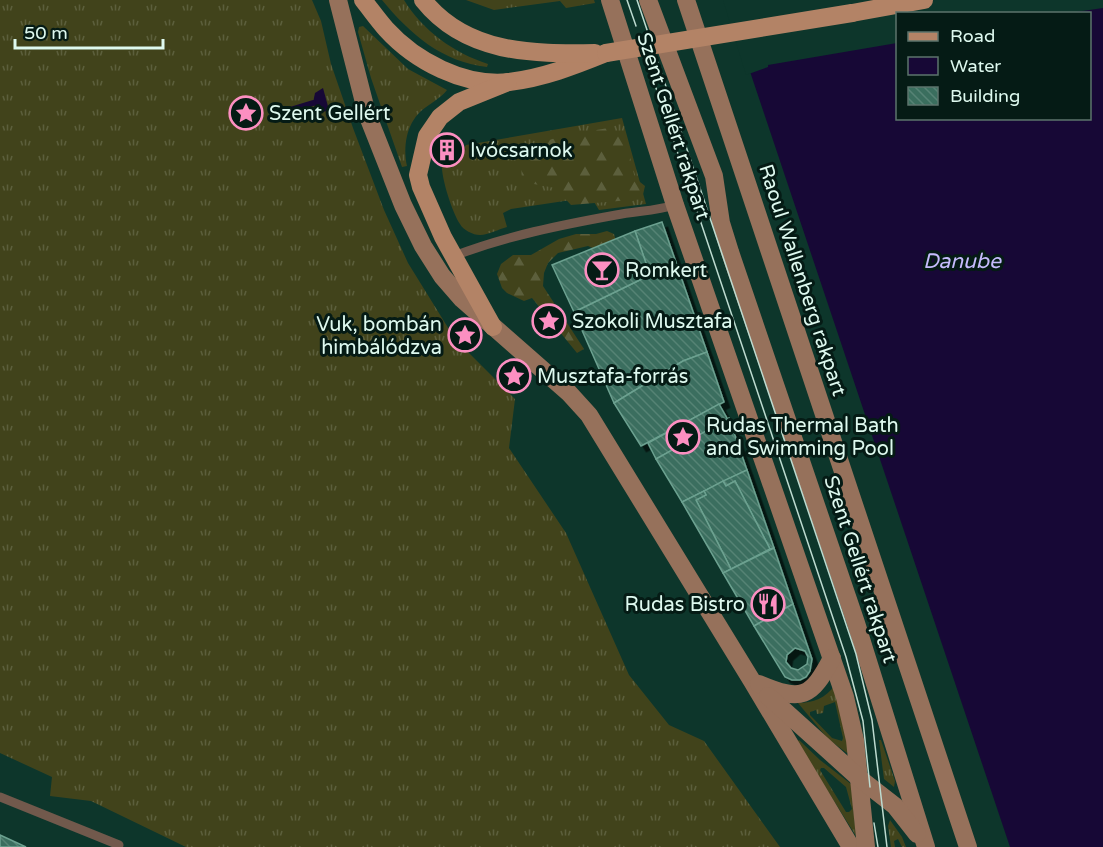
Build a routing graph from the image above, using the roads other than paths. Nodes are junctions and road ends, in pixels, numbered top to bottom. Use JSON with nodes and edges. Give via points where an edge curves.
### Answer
{"nodes":[{"id":1,"x":338,"y":0,"type":"edge"},
{"id":2,"x":363,"y":0,"type":"edge"},
{"id":3,"x":423,"y":0,"type":"edge"},
{"id":4,"x":610,"y":0,"type":"edge"},
{"id":5,"x":648,"y":0,"type":"edge"},
{"id":6,"x":686,"y":0,"type":"edge"},
{"id":7,"x":924,"y":0,"type":"edge"},
{"id":8,"x":606,"y":53,"type":"junction"},
{"id":9,"x":508,"y":82,"type":"junction"},
{"id":10,"x":675,"y":206,"type":"junction"},
{"id":11,"x":454,"y":255,"type":"junction"},
{"id":12,"x":493,"y":327,"type":"junction"},
{"id":13,"x":832,"y":658,"type":"junction"},
{"id":14,"x":752,"y":681,"type":"junction"},
{"id":15,"x":859,"y":778,"type":"junction"},
{"id":16,"x":0,"y":797,"type":"edge"},
{"id":17,"x":118,"y":846,"type":"edge"},
{"id":18,"x":851,"y":847,"type":"edge"},
{"id":19,"x":866,"y":847,"type":"edge"},
{"id":20,"x":926,"y":847,"type":"edge"},
{"id":21,"x":968,"y":847,"type":"edge"}],
"edges":[{"from":1,"to":12,"type":"main road","name":"Szent Gellért rakpart","via":[[367,114],[403,205],[442,276]]},
{"from":2,"to":9,"type":"main road","via":[[386,29],[430,63],[479,82]]},
{"from":3,"to":8,"type":"main road","via":[[446,24],[492,45],[534,53]]},
{"from":4,"to":10,"type":"main road","name":"Szent Gellért rakpart"},
{"from":5,"to":20,"type":"main road","name":"Szent Gellért rakpart","via":[[714,176],[730,252],[856,623]]},
{"from":6,"to":21,"type":"main road","name":"Raoul Wallenberg rakpart"},
{"from":7,"to":8,"type":"main road","bridge":true},
{"from":8,"to":9,"type":"main road","via":[[566,69]]},
{"from":9,"to":11,"type":"main road","via":[[459,102],[440,117],[427,136],[418,175]]},
{"from":10,"to":11,"type":"lane","via":[[520,235]]},
{"from":10,"to":13,"type":"main road","name":"Szent Gellért rakpart"},
{"from":11,"to":12,"type":"main road"},
{"from":12,"to":14,"type":"main road","name":"Szent Gellért rakpart","via":[[589,415]]},
{"from":13,"to":14,"type":"main road","via":[[817,685],[807,693],[775,691]]},
{"from":13,"to":15,"type":"main road","name":"Szent Gellért rakpart","via":[[846,697]]},
{"from":14,"to":15,"type":"main road","name":"Szent Gellért rakpart"},
{"from":14,"to":18,"type":"main road","name":"Szent Gellért rakpart"},
{"from":15,"to":19,"type":"main road","name":"Szent Gellért rakpart"},
{"from":15,"to":20,"type":"main road","name":"Szent Gellért rakpart","via":[[895,806]]},
{"from":16,"to":17,"type":"lane"}]}
